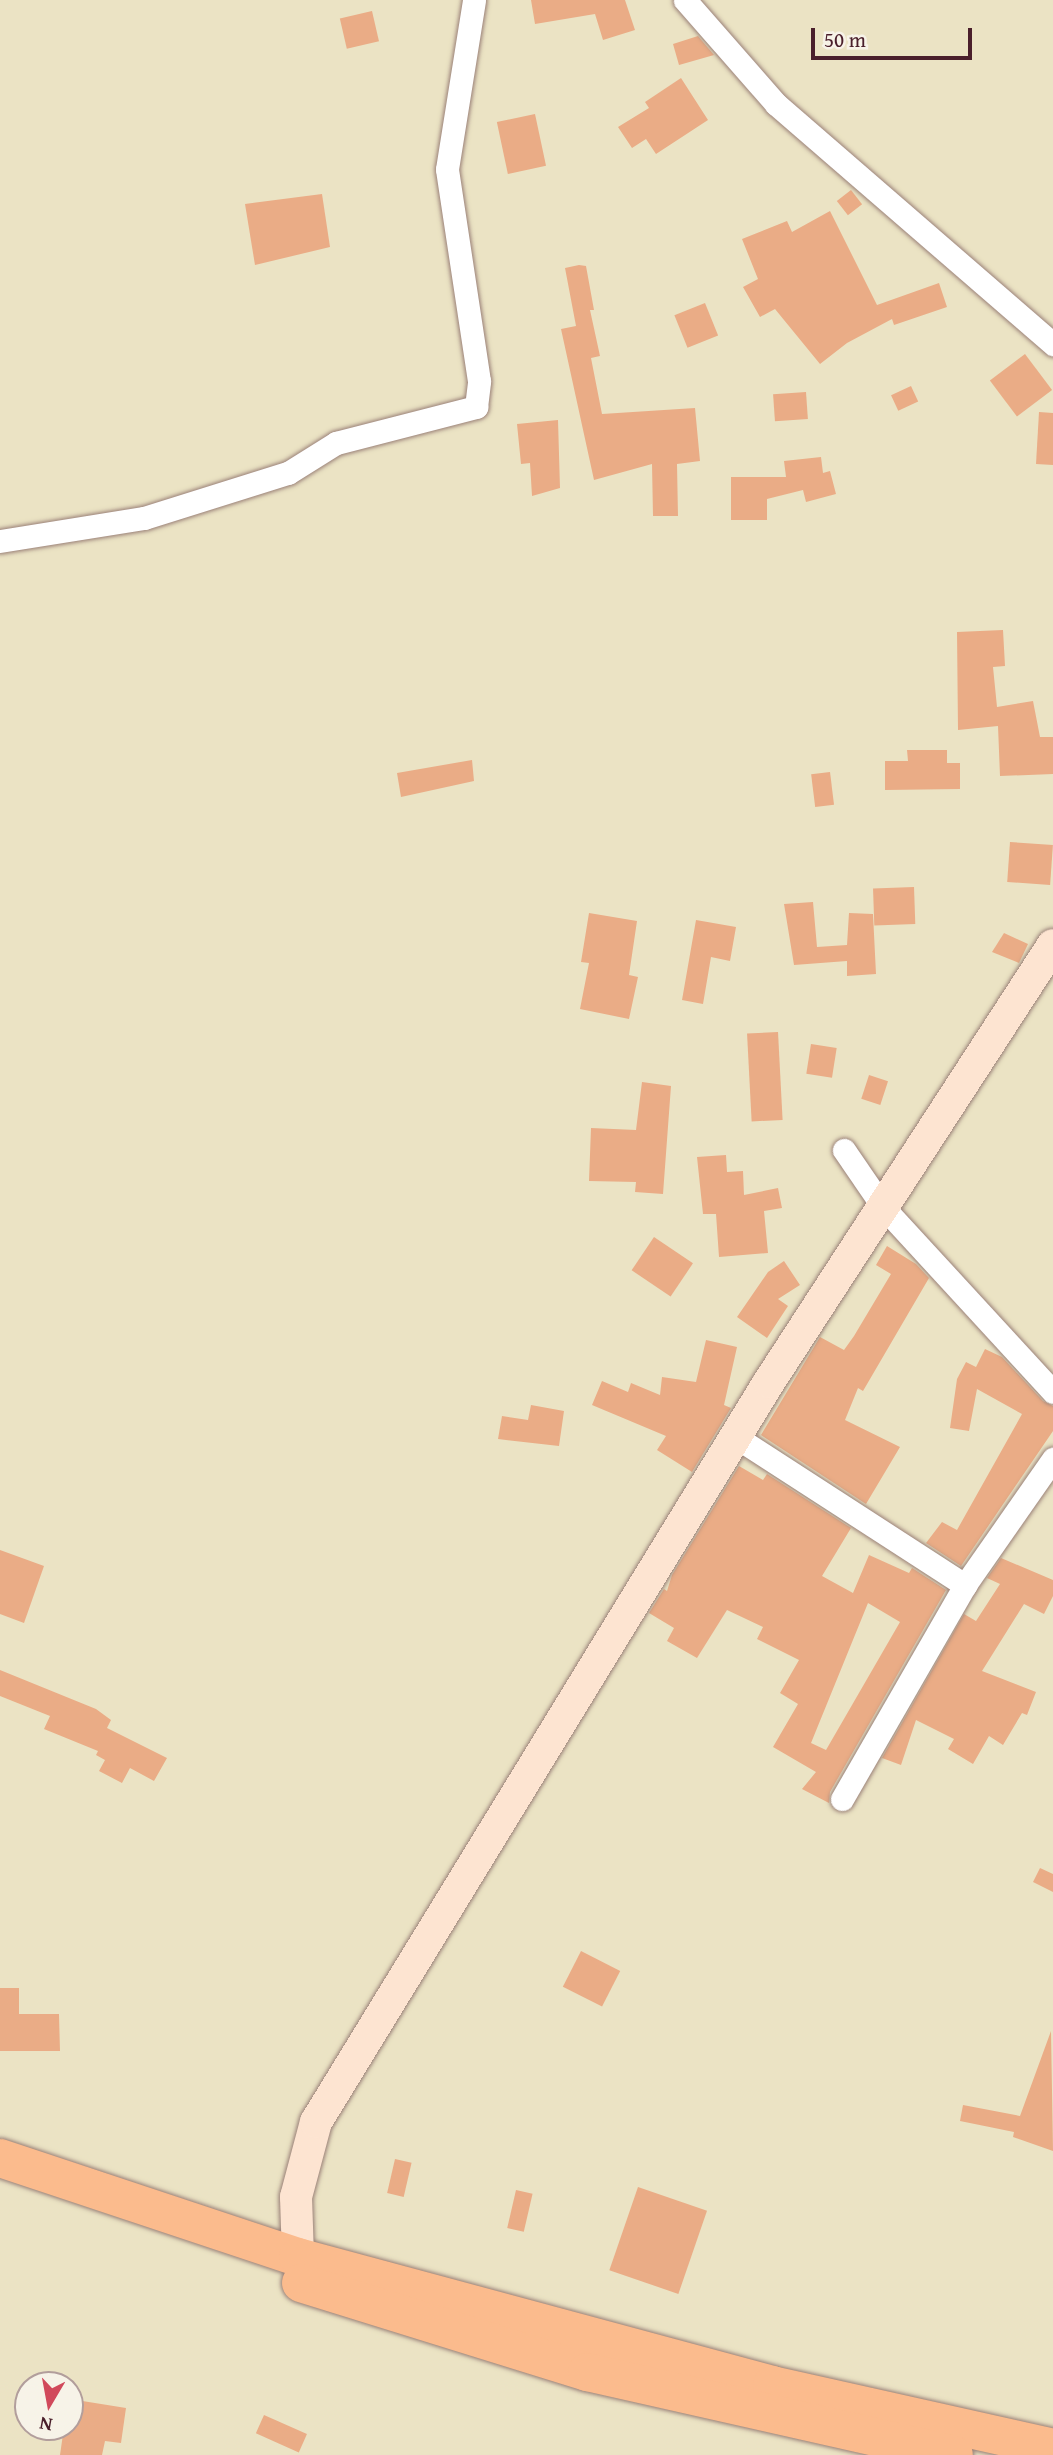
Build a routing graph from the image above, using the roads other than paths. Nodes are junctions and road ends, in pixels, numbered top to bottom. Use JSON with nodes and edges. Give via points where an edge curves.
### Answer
{"nodes":[{"id":1,"x":474,"y":0,"type":"edge"},
{"id":2,"x":685,"y":0,"type":"edge"},
{"id":3,"x":1053,"y":344,"type":"edge"},
{"id":4,"x":0,"y":541,"type":"edge"},
{"id":5,"x":1053,"y":945,"type":"edge"},
{"id":6,"x":844,"y":1150,"type":"dead end"},
{"id":7,"x":883,"y":1207,"type":"junction"},
{"id":8,"x":1053,"y":1392,"type":"edge"},
{"id":9,"x":736,"y":1437,"type":"junction"},
{"id":10,"x":1053,"y":1459,"type":"edge"},
{"id":11,"x":965,"y":1585,"type":"junction"},
{"id":12,"x":842,"y":1799,"type":"dead end"},
{"id":13,"x":0,"y":2158,"type":"edge"},
{"id":14,"x":0,"y":2185,"type":"edge"},
{"id":15,"x":298,"y":2256,"type":"junction"},
{"id":16,"x":1053,"y":2448,"type":"edge"},
{"id":17,"x":954,"y":2455,"type":"edge"}],
"edges":[{"from":1,"to":4,"type":"street","via":[[447,169],[478,381],[476,407],[337,443],[288,473],[145,519]]},
{"from":2,"to":3,"type":"street","via":[[776,104]]},
{"from":5,"to":7,"type":"street"},
{"from":6,"to":7,"type":"street"},
{"from":7,"to":8,"type":"street"},
{"from":7,"to":9,"type":"street"},
{"from":9,"to":11,"type":"street"},
{"from":9,"to":15,"type":"street","via":[[316,2122],[296,2197]]},
{"from":10,"to":11,"type":"street"},
{"from":11,"to":12,"type":"street"},
{"from":13,"to":15,"type":"highway"},
{"from":14,"to":17,"type":"highway","via":[[587,2372]]},
{"from":15,"to":16,"type":"highway","via":[[772,2385]]}]}
